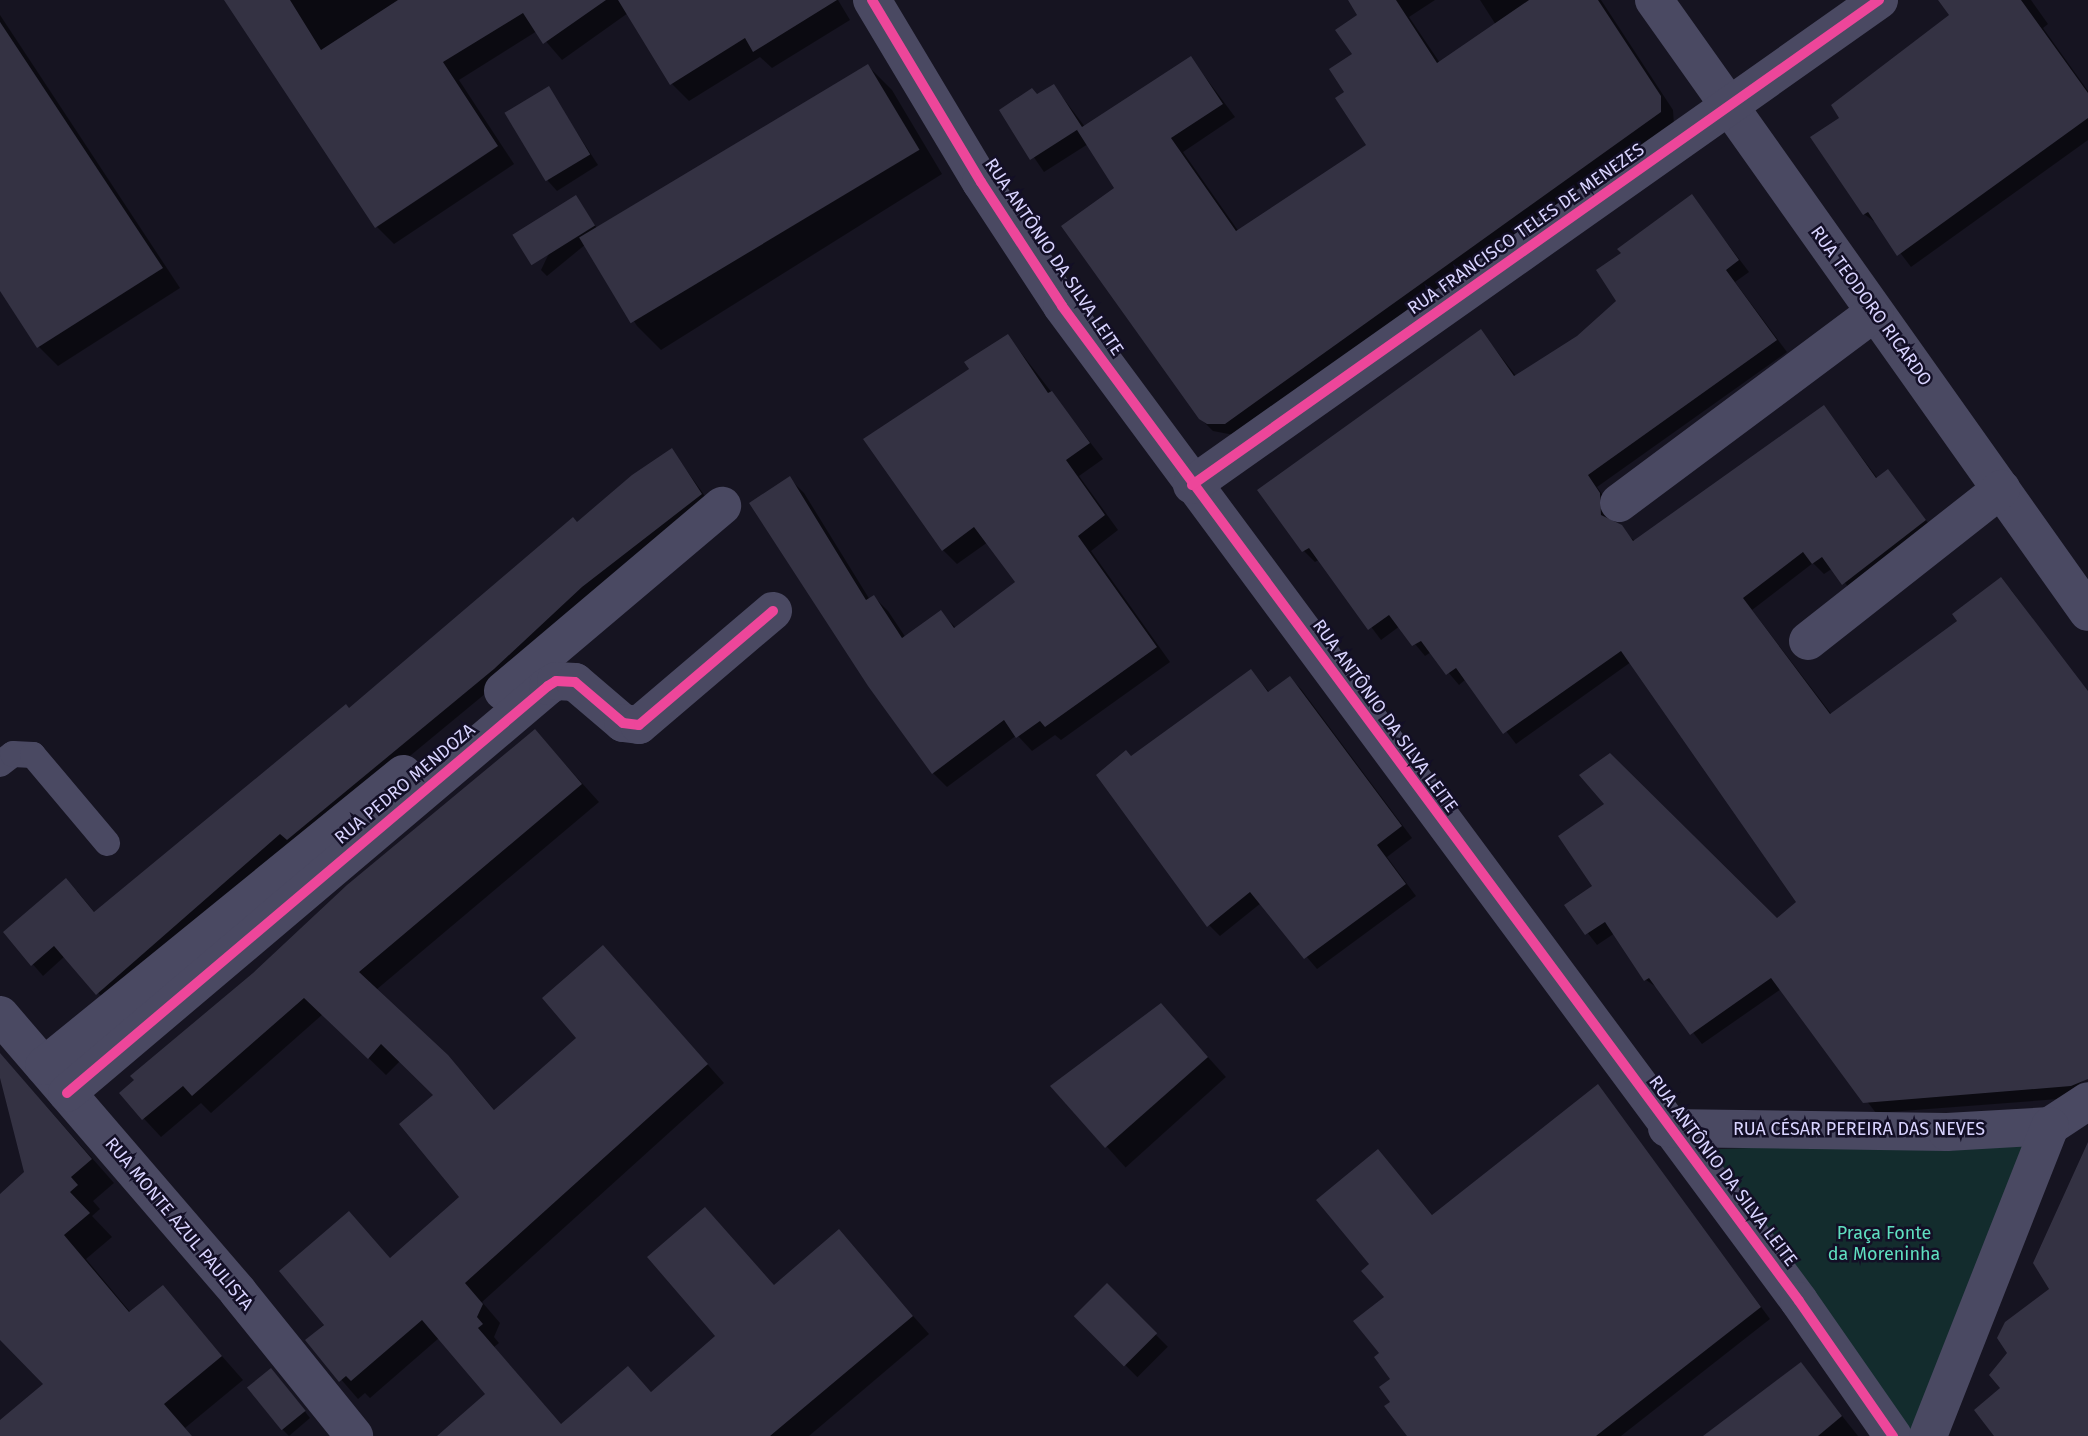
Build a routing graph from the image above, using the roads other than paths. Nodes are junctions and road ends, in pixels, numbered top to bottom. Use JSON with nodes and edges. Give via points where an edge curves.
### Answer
{"nodes":[{"id":1,"x":872,"y":0,"type":"edge"},
{"id":2,"x":1654,"y":0,"type":"edge"},
{"id":3,"x":1879,"y":0,"type":"edge"},
{"id":4,"x":1728,"y":109,"type":"junction"},
{"id":5,"x":1875,"y":312,"type":"junction"},
{"id":6,"x":1192,"y":485,"type":"junction"},
{"id":7,"x":2001,"y":489,"type":"junction"},
{"id":8,"x":1619,"y":503,"type":"dead end"},
{"id":9,"x":722,"y":506,"type":"dead end"},
{"id":10,"x":773,"y":611,"type":"dead end"},
{"id":11,"x":2088,"y":612,"type":"edge"},
{"id":12,"x":1808,"y":641,"type":"dead end"},
{"id":13,"x":0,"y":764,"type":"edge"},
{"id":14,"x":107,"y":844,"type":"dead end"},
{"id":15,"x":0,"y":1015,"type":"edge"},
{"id":16,"x":55,"y":1080,"type":"junction"},
{"id":17,"x":2088,"y":1101,"type":"edge"},
{"id":18,"x":2050,"y":1126,"type":"junction"},
{"id":19,"x":1667,"y":1128,"type":"junction"},
{"id":20,"x":354,"y":1436,"type":"edge"},
{"id":21,"x":1893,"y":1436,"type":"edge"},
{"id":22,"x":1928,"y":1436,"type":"edge"}],
"edges":[{"from":1,"to":6,"type":"street","name":"RUA ANTÔNIO DA SILVA LEITE","via":[[1062,306]]},
{"from":2,"to":4,"type":"street","name":"RUA TEODORO RICARDO"},
{"from":3,"to":4,"type":"street","name":"RUA FRANCISCO TELES DE MENEZES"},
{"from":4,"to":5,"type":"street","name":"RUA TEODORO RICARDO"},
{"from":4,"to":6,"type":"street","name":"RUA FRANCISCO TELES DE MENEZES"},
{"from":5,"to":7,"type":"street","name":"RUA TEODORO RICARDO"},
{"from":5,"to":8,"type":"street"},
{"from":6,"to":19,"type":"street","name":"RUA ANTÔNIO DA SILVA LEITE"},
{"from":7,"to":11,"type":"street","name":"RUA TEODORO RICARDO"},
{"from":7,"to":12,"type":"street"},
{"from":9,"to":16,"type":"street","name":"RUA PEDRO MENDOZA","via":[[384,790]]},
{"from":10,"to":16,"type":"street","name":"RUA PEDRO MENDOZA","via":[[639,724],[623,723],[575,682],[556,681],[548,686]]},
{"from":13,"to":14,"type":"lane","via":[[13,754],[33,755]]},
{"from":15,"to":16,"type":"street","name":"RUA MONTE AZUL PAULISTA"},
{"from":16,"to":20,"type":"street","name":"RUA MONTE AZUL PAULISTA"},
{"from":17,"to":18,"type":"street"},
{"from":18,"to":19,"type":"street","name":"RUA CÉSAR PEREIRA DAS NEVES","via":[[1947,1132]]},
{"from":18,"to":22,"type":"street"},
{"from":19,"to":21,"type":"street","name":"RUA ANTÔNIO DA SILVA LEITE","via":[[1799,1301]]}]}
